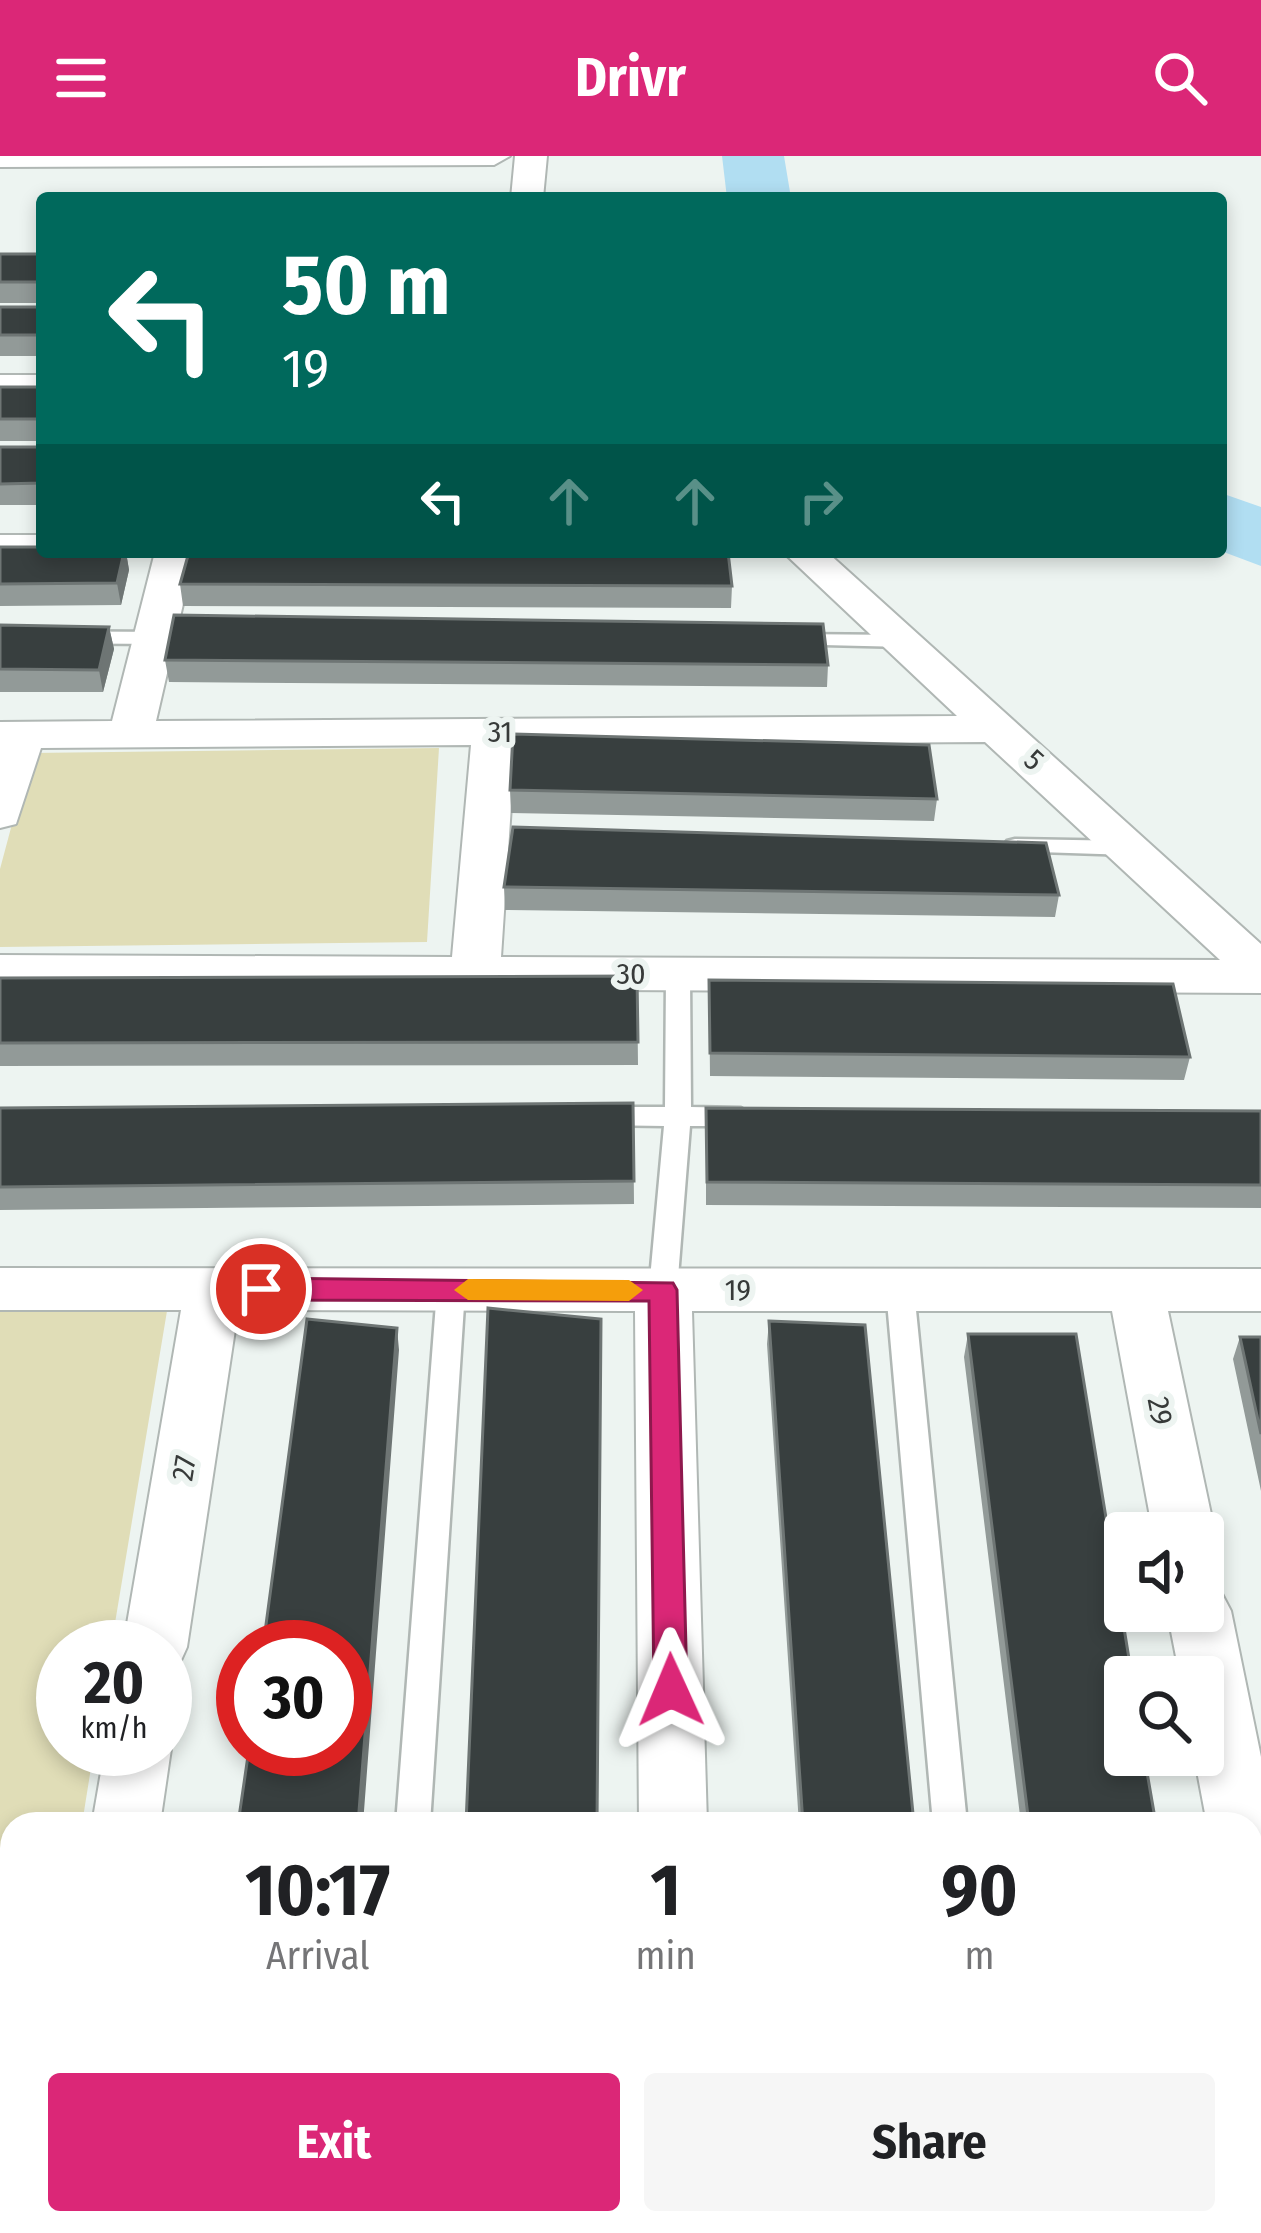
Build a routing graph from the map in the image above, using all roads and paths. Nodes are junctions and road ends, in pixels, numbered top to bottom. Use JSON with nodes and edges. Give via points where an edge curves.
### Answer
{"nodes":[{"id":1,"x":494,"y":156,"type":"edge"},
{"id":2,"x":531,"y":156,"type":"edge"},
{"id":3,"x":0,"y":158,"type":"edge"},
{"id":4,"x":527,"y":192,"type":"edge"},
{"id":5,"x":0,"y":386,"type":"edge"},
{"id":6,"x":36,"y":386,"type":"edge"},
{"id":7,"x":0,"y":547,"type":"edge"},
{"id":8,"x":36,"y":547,"type":"edge"},
{"id":9,"x":174,"y":558,"type":"edge"},
{"id":10,"x":810,"y":558,"type":"edge"},
{"id":11,"x":0,"y":637,"type":"edge"},
{"id":12,"x":154,"y":638,"type":"junction"},
{"id":13,"x":202,"y":638,"type":"edge"},
{"id":14,"x":764,"y":640,"type":"edge"},
{"id":15,"x":905,"y":640,"type":"junction"},
{"id":16,"x":1000,"y":729,"type":"junction"},
{"id":17,"x":494,"y":732,"type":"junction"},
{"id":18,"x":131,"y":734,"type":"junction"},
{"id":19,"x":12,"y":735,"type":"edge"},
{"id":20,"x":0,"y":814,"type":"edge"},
{"id":21,"x":987,"y":846,"type":"edge"},
{"id":22,"x":1130,"y":848,"type":"junction"},
{"id":23,"x":0,"y":971,"type":"edge"},
{"id":24,"x":475,"y":973,"type":"junction"},
{"id":25,"x":678,"y":974,"type":"junction"},
{"id":26,"x":1261,"y":974,"type":"edge"},
{"id":27,"x":561,"y":1116,"type":"edge"},
{"id":28,"x":771,"y":1116,"type":"edge"},
{"id":29,"x":678,"y":1117,"type":"junction"},
{"id":30,"x":0,"y":1289,"type":"edge"},
{"id":31,"x":213,"y":1289,"type":"junction"},
{"id":32,"x":451,"y":1290,"type":"junction"},
{"id":33,"x":663,"y":1290,"type":"junction"},
{"id":34,"x":900,"y":1290,"type":"junction"},
{"id":35,"x":1136,"y":1290,"type":"junction"},
{"id":36,"x":1261,"y":1290,"type":"edge"},
{"id":37,"x":1180,"y":1512,"type":"edge"},
{"id":38,"x":159,"y":1620,"type":"edge"},
{"id":39,"x":1203,"y":1632,"type":"edge"},
{"id":40,"x":134,"y":1776,"type":"edge"},
{"id":41,"x":128,"y":1812,"type":"edge"},
{"id":42,"x":414,"y":1812,"type":"edge"},
{"id":43,"x":674,"y":1812,"type":"edge"},
{"id":44,"x":949,"y":1812,"type":"edge"},
{"id":45,"x":1239,"y":1812,"type":"edge"}],
"edges":[{"from":1,"to":3,"type":"street"},
{"from":2,"to":4,"type":"street"},
{"from":5,"to":6,"type":"street"},
{"from":7,"to":8,"type":"street"},
{"from":9,"to":12,"type":"street"},
{"from":10,"to":15,"type":"street","name":"5"},
{"from":11,"to":12,"type":"lane"},
{"from":12,"to":13,"type":"lane"},
{"from":12,"to":18,"type":"street"},
{"from":14,"to":15,"type":"lane"},
{"from":15,"to":16,"type":"street","name":"5"},
{"from":16,"to":17,"type":"street","name":"31"},
{"from":16,"to":22,"type":"street","name":"5"},
{"from":17,"to":18,"type":"street","name":"31"},
{"from":17,"to":24,"type":"street","via":[[498,839]]},
{"from":18,"to":19,"type":"street","name":"31"},
{"from":19,"to":20,"type":"street"},
{"from":21,"to":22,"type":"lane"},
{"from":22,"to":26,"type":"street","name":"5"},
{"from":23,"to":24,"type":"street","name":"30"},
{"from":24,"to":25,"type":"street","name":"30"},
{"from":25,"to":26,"type":"street","name":"30"},
{"from":25,"to":29,"type":"lane"},
{"from":27,"to":29,"type":"lane"},
{"from":28,"to":29,"type":"lane"},
{"from":29,"to":33,"type":"lane"},
{"from":30,"to":31,"type":"street","name":"19"},
{"from":31,"to":32,"type":"street","name":"19"},
{"from":31,"to":38,"type":"street","name":"27"},
{"from":32,"to":33,"type":"street","name":"19"},
{"from":32,"to":42,"type":"lane"},
{"from":33,"to":34,"type":"street","name":"19"},
{"from":33,"to":43,"type":"street"},
{"from":34,"to":35,"type":"street","name":"19"},
{"from":34,"to":44,"type":"lane"},
{"from":35,"to":36,"type":"street","name":"19"},
{"from":35,"to":37,"type":"street","name":"29"},
{"from":39,"to":45,"type":"street"},
{"from":40,"to":41,"type":"street"}]}
